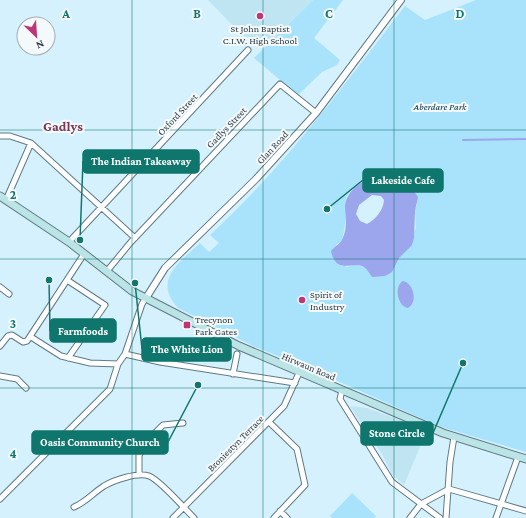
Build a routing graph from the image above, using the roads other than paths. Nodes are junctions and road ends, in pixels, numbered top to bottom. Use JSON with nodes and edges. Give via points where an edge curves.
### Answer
{"nodes":[{"id":1,"x":401,"y":0,"type":"edge"},
{"id":2,"x":248,"y":50,"type":"dead end"},
{"id":3,"x":316,"y":113,"type":"junction"},
{"id":4,"x":0,"y":136,"type":"edge"},
{"id":5,"x":31,"y":143,"type":"junction"},
{"id":6,"x":3,"y":198,"type":"edge"},
{"id":7,"x":101,"y":208,"type":"junction"},
{"id":8,"x":135,"y":238,"type":"junction"},
{"id":9,"x":69,"y":242,"type":"junction"},
{"id":10,"x":84,"y":254,"type":"junction"},
{"id":11,"x":107,"y":271,"type":"junction"},
{"id":12,"x":66,"y":280,"type":"junction"},
{"id":13,"x":0,"y":288,"type":"edge"},
{"id":14,"x":9,"y":294,"type":"dead end"},
{"id":15,"x":146,"y":298,"type":"junction"},
{"id":16,"x":31,"y":337,"type":"junction"},
{"id":17,"x":0,"y":346,"type":"edge"},
{"id":18,"x":125,"y":354,"type":"junction"},
{"id":19,"x":237,"y":354,"type":"dead end"},
{"id":20,"x":198,"y":356,"type":"dead end"},
{"id":21,"x":68,"y":358,"type":"junction"},
{"id":22,"x":160,"y":362,"type":"junction"},
{"id":23,"x":118,"y":364,"type":"junction"},
{"id":24,"x":300,"y":373,"type":"junction"},
{"id":25,"x":233,"y":374,"type":"junction"},
{"id":26,"x":0,"y":376,"type":"edge"},
{"id":27,"x":295,"y":383,"type":"junction"},
{"id":28,"x":26,"y":388,"type":"dead end"},
{"id":29,"x":342,"y":390,"type":"junction"},
{"id":30,"x":183,"y":422,"type":"dead end"},
{"id":31,"x":269,"y":422,"type":"junction"},
{"id":32,"x":454,"y":437,"type":"junction"},
{"id":33,"x":518,"y":456,"type":"junction"},
{"id":34,"x":526,"y":459,"type":"edge"},
{"id":35,"x":140,"y":475,"type":"junction"},
{"id":36,"x":448,"y":490,"type":"junction"},
{"id":37,"x":0,"y":499,"type":"edge"},
{"id":38,"x":421,"y":504,"type":"junction"},
{"id":39,"x":500,"y":505,"type":"junction"},
{"id":40,"x":74,"y":507,"type":"dead end"},
{"id":41,"x":183,"y":508,"type":"junction"},
{"id":42,"x":280,"y":511,"type":"junction"},
{"id":43,"x":526,"y":511,"type":"edge"},
{"id":44,"x":174,"y":518,"type":"edge"},
{"id":45,"x":194,"y":518,"type":"edge"},
{"id":46,"x":274,"y":518,"type":"edge"},
{"id":47,"x":287,"y":518,"type":"edge"},
{"id":48,"x":410,"y":518,"type":"edge"},
{"id":49,"x":440,"y":518,"type":"edge"},
{"id":50,"x":446,"y":518,"type":"edge"},
{"id":51,"x":496,"y":518,"type":"edge"}],
"edges":[{"from":1,"to":3,"type":"street","name":"Glan Road"},
{"from":2,"to":7,"type":"street","name":"Oxford Street"},
{"from":3,"to":8,"type":"street","name":"Gadlys Street","via":[[280,84]]},
{"from":3,"to":15,"type":"street","name":"Glan Road","via":[[256,179],[165,268]]},
{"from":4,"to":5,"type":"street","via":[[10,136]]},
{"from":5,"to":6,"type":"street"},
{"from":5,"to":7,"type":"street"},
{"from":6,"to":9,"type":"main road","name":"Hirwaun Road"},
{"from":7,"to":8,"type":"street"},
{"from":7,"to":9,"type":"street","name":"Oxford Street"},
{"from":8,"to":11,"type":"street","name":"Gadlys Street"},
{"from":9,"to":10,"type":"main road","name":"Hirwaun Road"},
{"from":10,"to":11,"type":"main road","name":"Hirwaun Road"},
{"from":10,"to":12,"type":"street"},
{"from":11,"to":15,"type":"main road","name":"Hirwaun Road","via":[[132,291]]},
{"from":12,"to":16,"type":"street"},
{"from":12,"to":21,"type":"street","via":[[104,305]]},
{"from":13,"to":14,"type":"street"},
{"from":15,"to":18,"type":"street"},
{"from":15,"to":24,"type":"main road","name":"Hirwaun Road","via":[[238,346]]},
{"from":16,"to":17,"type":"street","via":[[23,342],[12,335],[8,336]]},
{"from":16,"to":21,"type":"street","via":[[60,356]]},
{"from":18,"to":22,"type":"street"},
{"from":18,"to":23,"type":"street"},
{"from":19,"to":25,"type":"street"},
{"from":20,"to":22,"type":"street","via":[[170,343]]},
{"from":21,"to":23,"type":"street","via":[[90,363]]},
{"from":22,"to":25,"type":"street"},
{"from":23,"to":37,"type":"street","via":[[110,389]]},
{"from":24,"to":27,"type":"street","name":"Broniestyn Terrace"},
{"from":24,"to":29,"type":"main road","name":"Hirwaun Road"},
{"from":25,"to":27,"type":"street"},
{"from":26,"to":28,"type":"street","via":[[17,379]]},
{"from":27,"to":31,"type":"street","name":"Broniestyn Terrace","via":[[284,406]]},
{"from":29,"to":32,"type":"main road","name":"Hirwaun Road"},
{"from":29,"to":38,"type":"street","via":[[340,399],[392,482]]},
{"from":30,"to":35,"type":"street","via":[[163,425],[151,437],[139,455]]},
{"from":31,"to":41,"type":"street","name":"Broniestyn Terrace"},
{"from":31,"to":42,"type":"street","via":[[297,449],[305,485]]},
{"from":32,"to":33,"type":"main road","name":"Hirwaun Road"},
{"from":32,"to":36,"type":"street"},
{"from":33,"to":34,"type":"main road","name":"Hirwaun Road"},
{"from":33,"to":39,"type":"street"},
{"from":35,"to":40,"type":"street","via":[[115,480]]},
{"from":35,"to":41,"type":"street","via":[[149,476]]},
{"from":36,"to":38,"type":"street"},
{"from":36,"to":39,"type":"street"},
{"from":36,"to":50,"type":"street"},
{"from":38,"to":48,"type":"street"},
{"from":38,"to":49,"type":"street"},
{"from":39,"to":43,"type":"street"},
{"from":39,"to":51,"type":"street"},
{"from":41,"to":44,"type":"street","name":"Broniestyn Terrace"},
{"from":41,"to":45,"type":"street"},
{"from":42,"to":46,"type":"street"},
{"from":42,"to":47,"type":"street"}]}
